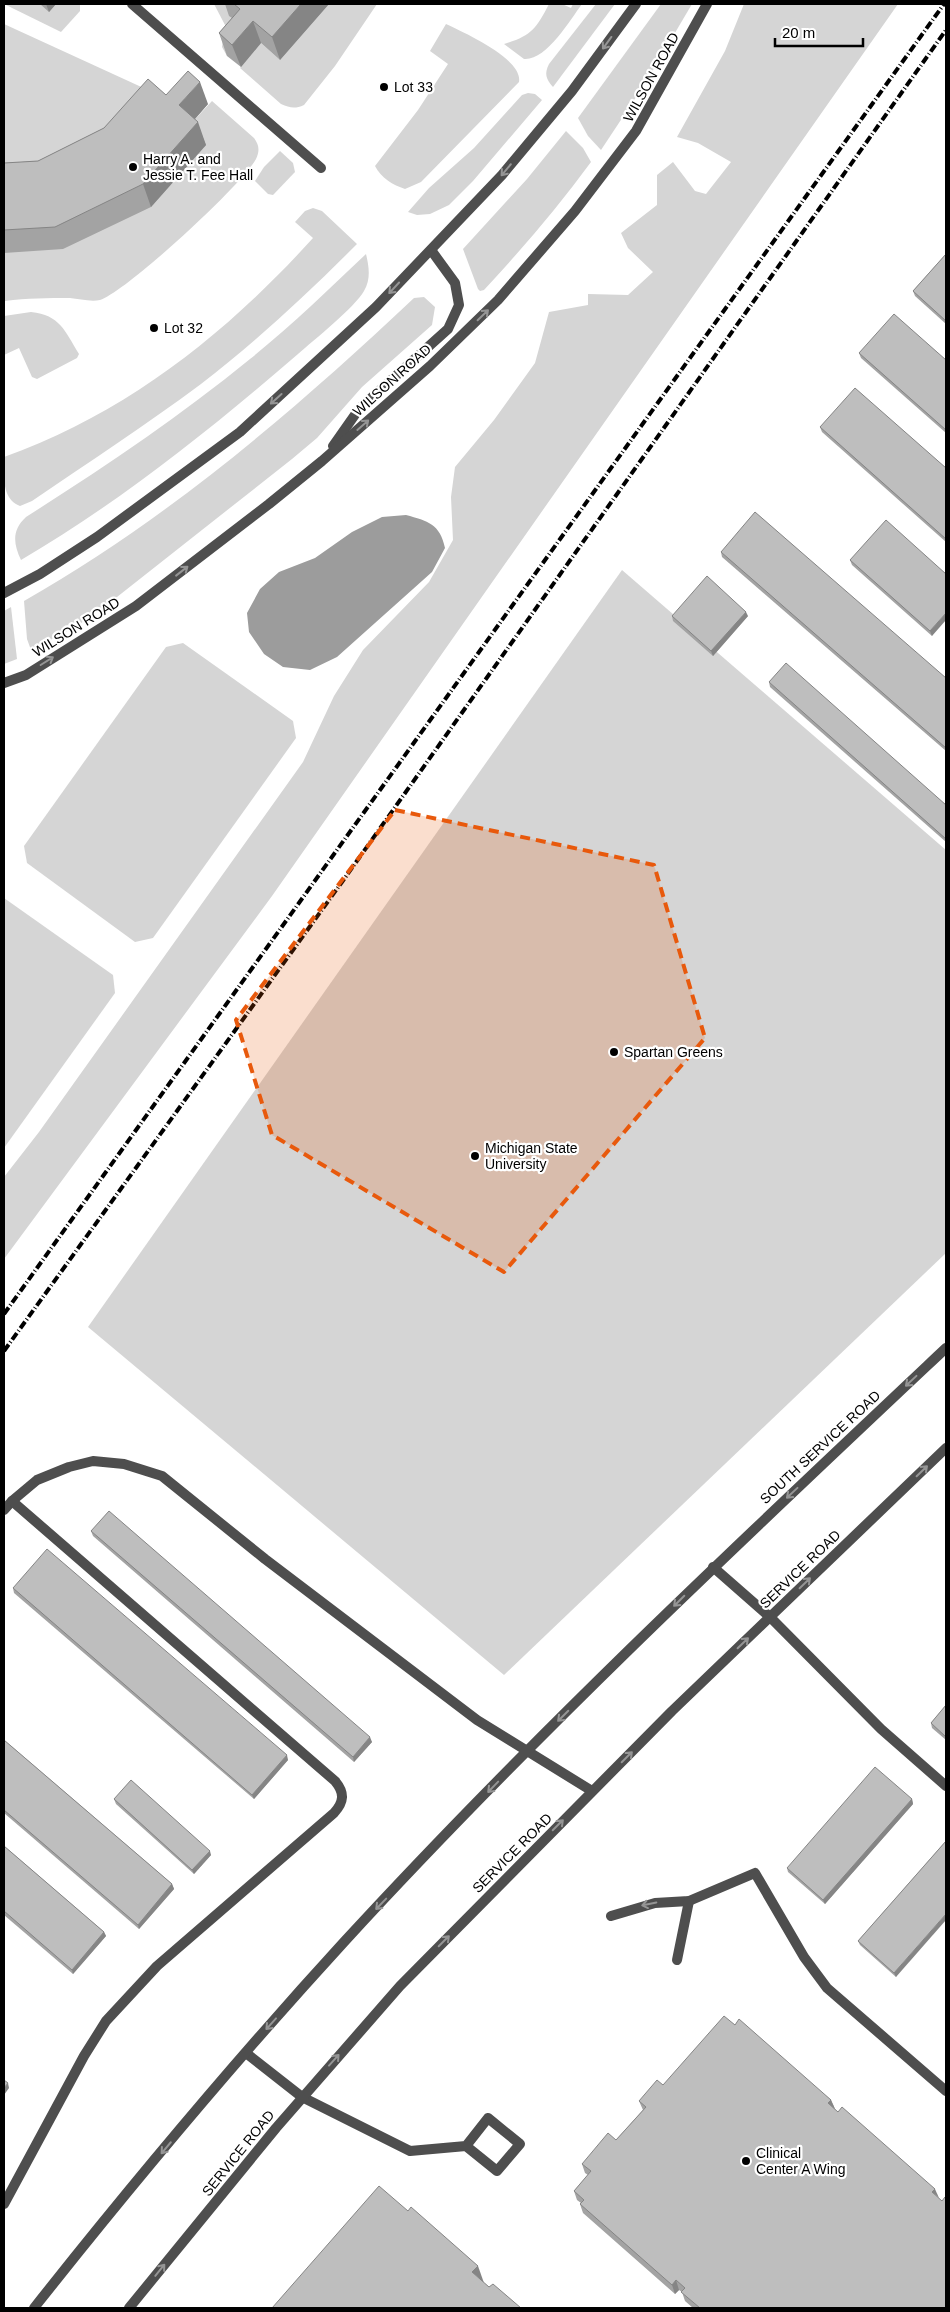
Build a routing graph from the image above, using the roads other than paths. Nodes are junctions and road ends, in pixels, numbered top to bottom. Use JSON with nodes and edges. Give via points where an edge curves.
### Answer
{"nodes":[{"id":1,"x":132,"y":4,"type":"edge"},
{"id":2,"x":636,"y":4,"type":"edge"},
{"id":3,"x":707,"y":4,"type":"edge"},
{"id":4,"x":321,"y":168,"type":"dead end"},
{"id":5,"x":431,"y":250,"type":"junction"},
{"id":6,"x":322,"y":460,"type":"junction"},
{"id":7,"x":4,"y":593,"type":"edge"},
{"id":8,"x":4,"y":683,"type":"edge"},
{"id":9,"x":946,"y":1348,"type":"edge"},
{"id":10,"x":946,"y":1448,"type":"edge"},
{"id":11,"x":12,"y":1501,"type":"junction"},
{"id":12,"x":4,"y":1510,"type":"edge"},
{"id":13,"x":713,"y":1567,"type":"junction"},
{"id":14,"x":770,"y":1617,"type":"junction"},
{"id":15,"x":527,"y":1752,"type":"junction"},
{"id":16,"x":946,"y":1786,"type":"edge"},
{"id":17,"x":592,"y":1791,"type":"junction"},
{"id":18,"x":689,"y":1901,"type":"junction"},
{"id":19,"x":611,"y":1916,"type":"dead end"},
{"id":20,"x":677,"y":1960,"type":"dead end"},
{"id":21,"x":246,"y":2053,"type":"junction"},
{"id":22,"x":946,"y":2091,"type":"edge"},
{"id":23,"x":302,"y":2097,"type":"junction"},
{"id":24,"x":466,"y":2146,"type":"junction"},
{"id":25,"x":4,"y":2204,"type":"edge"},
{"id":26,"x":34,"y":2308,"type":"edge"},
{"id":27,"x":129,"y":2308,"type":"edge"}],
"edges":[{"from":1,"to":4,"type":"street"},
{"from":2,"to":5,"type":"street","one_way":true,"via":[[572,92],[502,175]]},
{"from":6,"to":3,"type":"street","name":"WILSON ROAD","one_way":true,"via":[[430,366],[498,300],[575,211],[636,131]]},
{"from":5,"to":6,"type":"street","via":[[455,284],[458,305],[448,329],[359,409]]},
{"from":5,"to":7,"type":"street","one_way":true,"via":[[376,308],[240,432],[97,537]]},
{"from":8,"to":6,"type":"street","name":"WILSON ROAD","one_way":true,"via":[[26,674],[136,606]]},
{"from":9,"to":13,"type":"street","name":"SOUTH SERVICE ROAD","one_way":true},
{"from":14,"to":10,"type":"street","name":"SERVICE ROAD","one_way":true},
{"from":11,"to":12,"type":"street"},
{"from":11,"to":15,"type":"street","via":[[37,1480],[93,1461],[124,1464],[162,1476],[265,1559],[477,1720]]},
{"from":11,"to":25,"type":"street","via":[[328,1775],[341,1788],[343,1796],[334,1813],[157,1966],[106,2021],[69,2082]]},
{"from":13,"to":14,"type":"street"},
{"from":13,"to":15,"type":"street","one_way":true},
{"from":14,"to":16,"type":"street","via":[[880,1729]]},
{"from":17,"to":14,"type":"street","name":"SERVICE ROAD","one_way":true},
{"from":15,"to":17,"type":"street"},
{"from":15,"to":21,"type":"street","one_way":true,"via":[[345,1941]]},
{"from":23,"to":17,"type":"street","name":"SERVICE ROAD","one_way":true,"via":[[400,1986]]},
{"from":18,"to":19,"type":"street","one_way":true,"via":[[655,1902]]},
{"from":18,"to":20,"type":"street"},
{"from":18,"to":22,"type":"street","via":[[755,1873],[804,1957],[827,1988]]},
{"from":21,"to":23,"type":"street"},
{"from":21,"to":26,"type":"street","one_way":true},
{"from":23,"to":24,"type":"street","via":[[410,2151]]},
{"from":27,"to":23,"type":"street","name":"SERVICE ROAD","one_way":true},
{"from":24,"to":24,"type":"street","via":[[497,2172],[520,2144],[488,2118]]}]}
